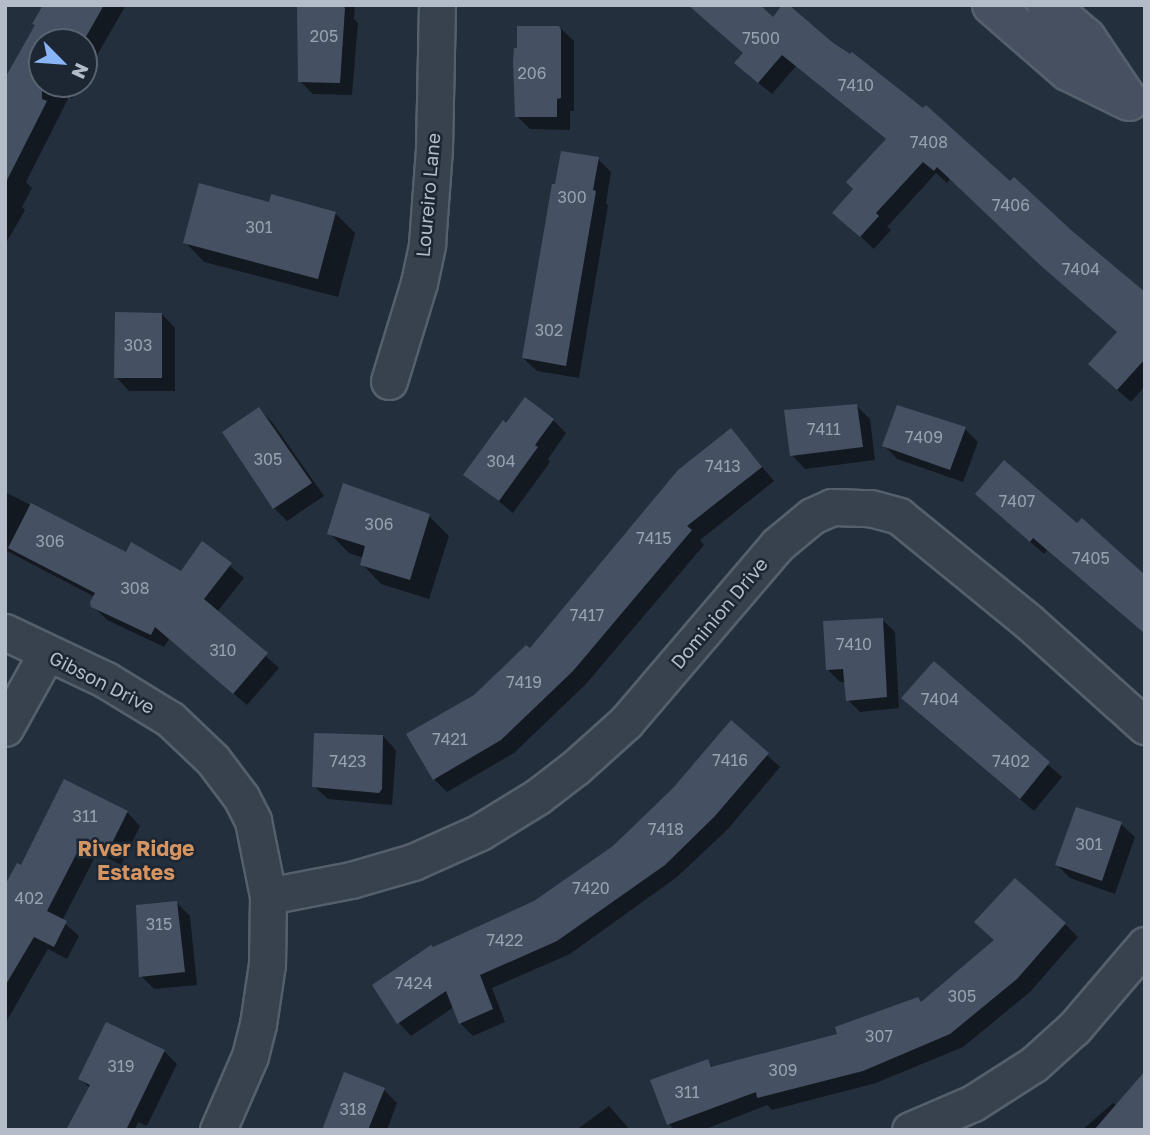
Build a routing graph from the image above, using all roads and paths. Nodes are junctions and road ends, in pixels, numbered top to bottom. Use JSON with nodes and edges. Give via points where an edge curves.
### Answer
{"nodes":[{"id":1,"x":437,"y":5,"type":"edge"},
{"id":2,"x":992,"y":5,"type":"edge"},
{"id":3,"x":1047,"y":5,"type":"edge"},
{"id":4,"x":1137,"y":109,"type":"edge"},
{"id":5,"x":389,"y":381,"type":"dead end"},
{"id":6,"x":5,"y":632,"type":"edge"},
{"id":7,"x":46,"y":654,"type":"junction"},
{"id":8,"x":1145,"y":726,"type":"edge"},
{"id":9,"x":5,"y":728,"type":"edge"},
{"id":10,"x":268,"y":896,"type":"junction"},
{"id":11,"x":1145,"y":945,"type":"edge"},
{"id":12,"x":218,"y":1130,"type":"edge"},
{"id":13,"x":911,"y":1130,"type":"edge"}],
"edges":[{"from":1,"to":5,"type":"street","name":"Loureiro Lane","via":[[427,244]]},
{"from":2,"to":4,"type":"main road","via":[[1068,71]]},
{"from":3,"to":4,"type":"main road","via":[[1086,38]]},
{"from":6,"to":7,"type":"street","name":"Gibson Drive"},
{"from":7,"to":9,"type":"street"},
{"from":7,"to":10,"type":"street","name":"Gibson Drive","via":[[149,705],[214,760],[253,821]]},
{"from":8,"to":10,"type":"street","name":"Dominion Drive","via":[[1029,622],[899,516],[870,508],[832,507],[812,516],[777,544],[625,722],[537,797],[480,832],[413,862]]},
{"from":10,"to":12,"type":"street","name":"Gibson Drive","via":[[267,964],[258,1024],[250,1056]]},
{"from":11,"to":13,"type":"street","via":[[1074,1028],[1034,1064],[974,1103]]}]}
